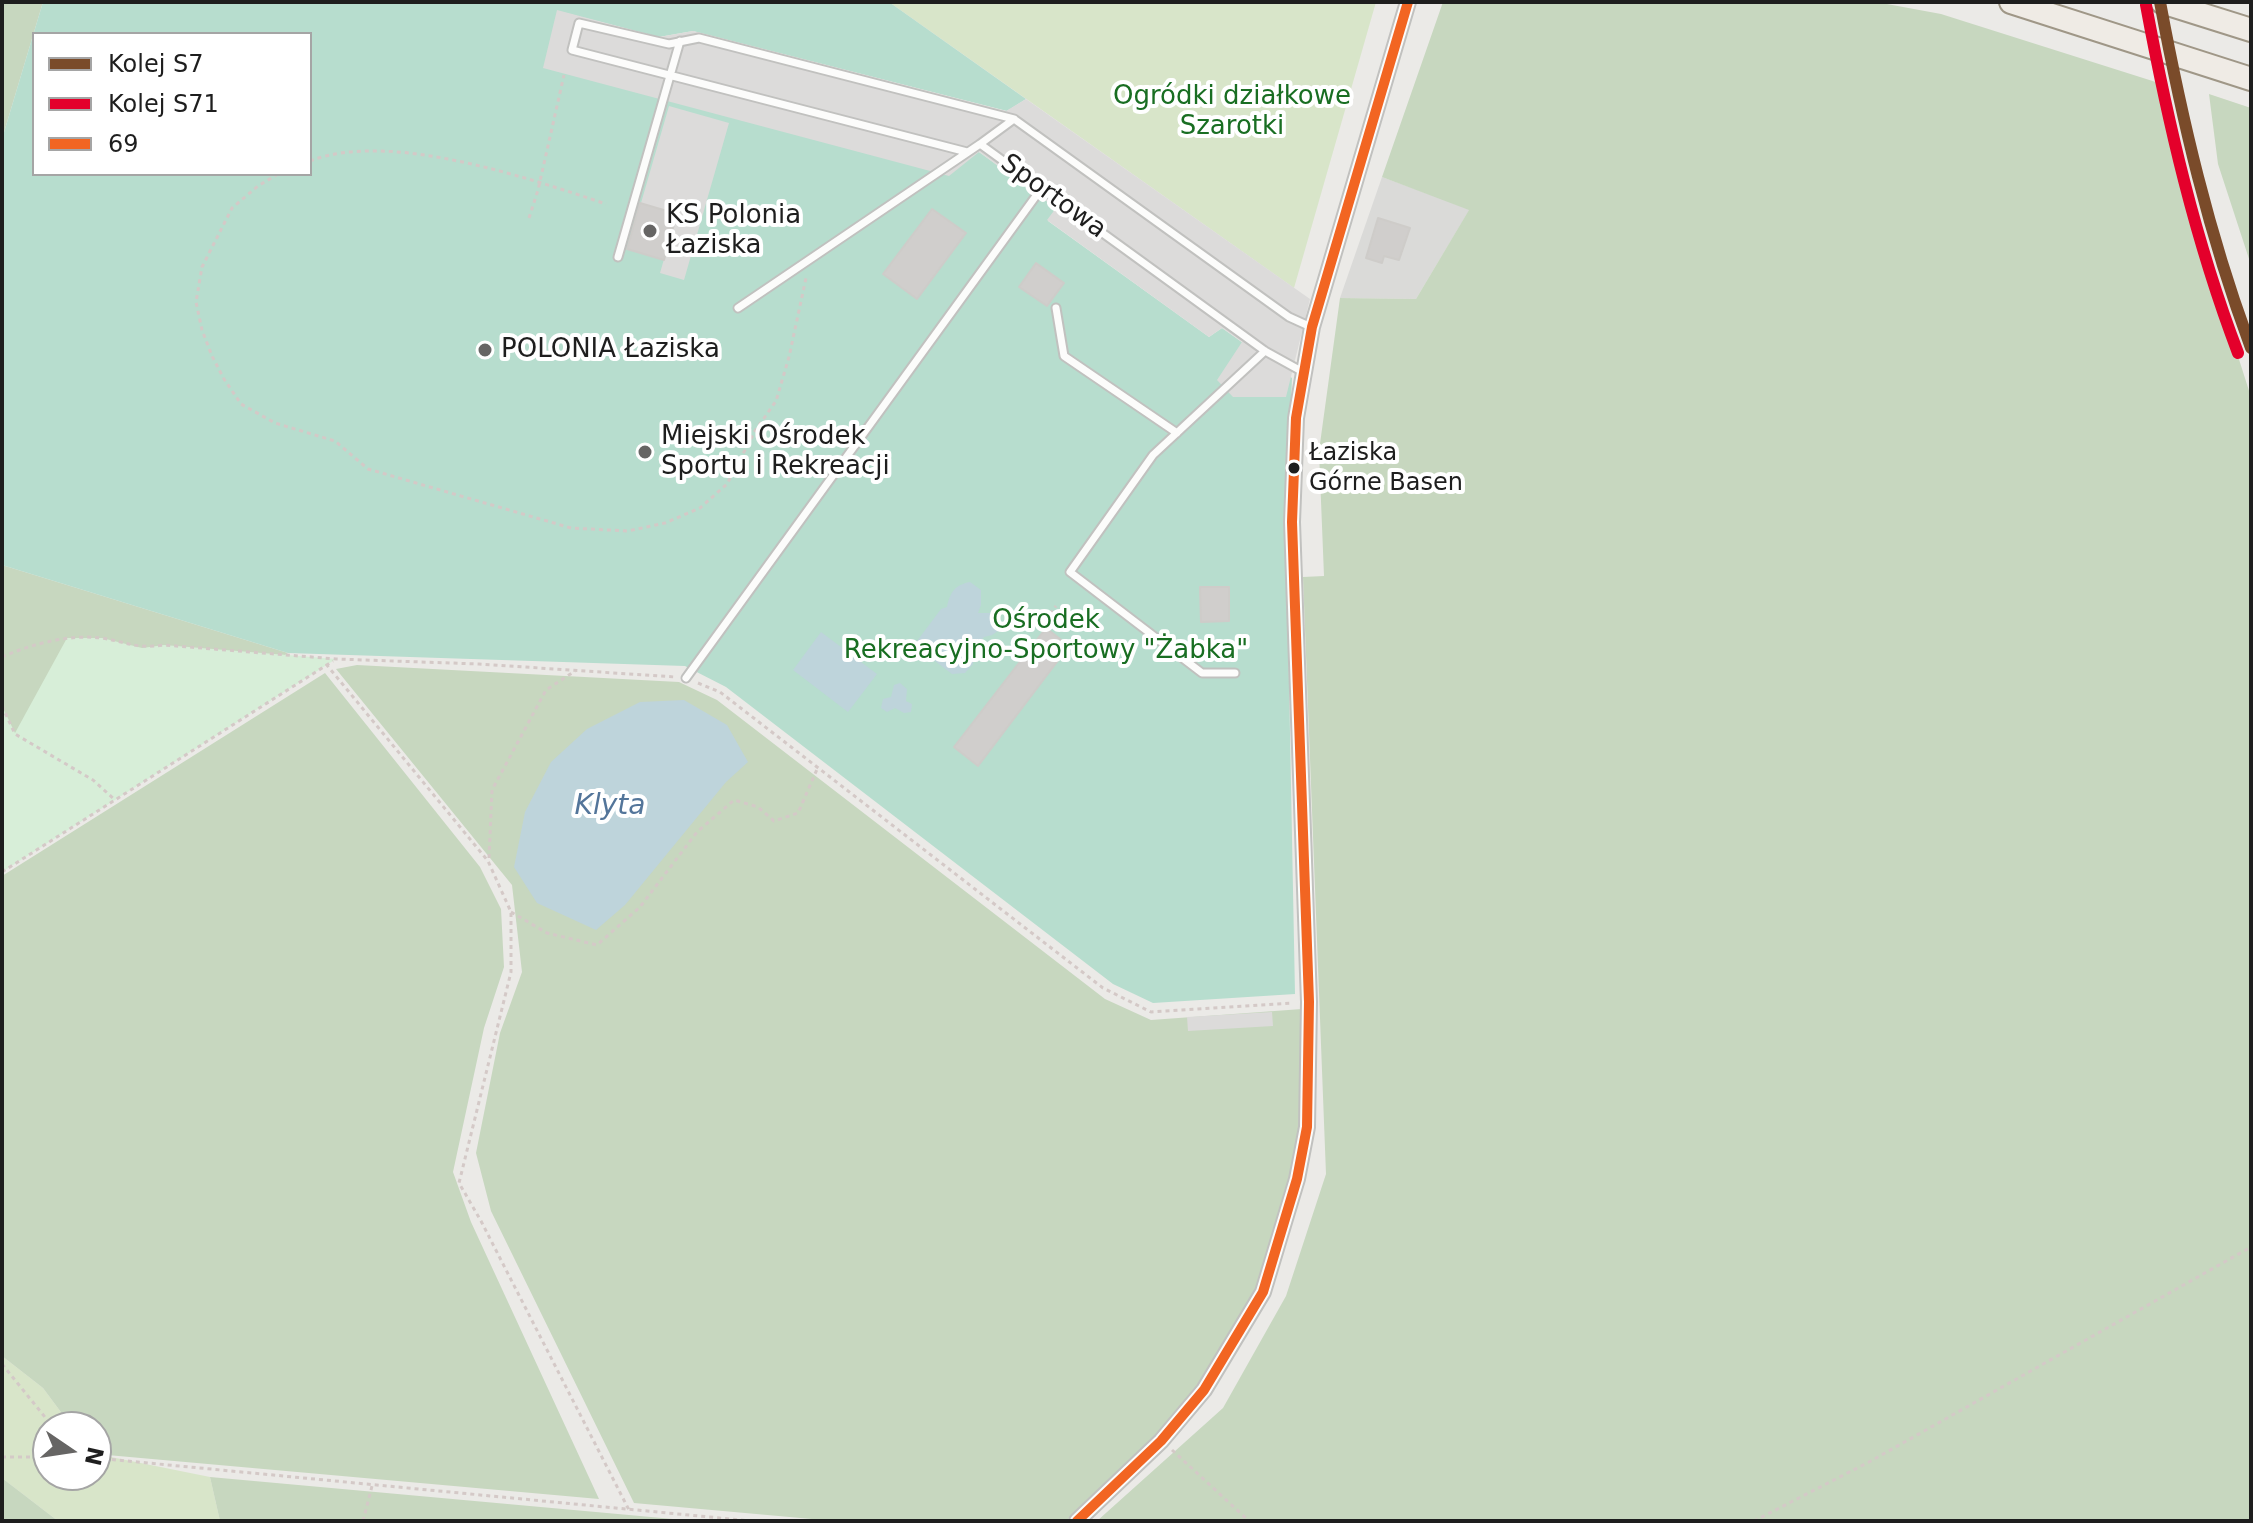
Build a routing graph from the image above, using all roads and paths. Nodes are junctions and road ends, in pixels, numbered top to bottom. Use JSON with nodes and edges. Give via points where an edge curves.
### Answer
{"nodes":[{"id":1,"x":1408,"y":2,"type":"edge"},
{"id":2,"x":2011,"y":2,"type":"edge"},
{"id":3,"x":2162,"y":2,"type":"edge"},
{"id":4,"x":2251,"y":30,"type":"edge"},
{"id":5,"x":680,"y":41,"type":"junction"},
{"id":6,"x":564,"y":75,"type":"dead end"},
{"id":7,"x":671,"y":76,"type":"junction"},
{"id":8,"x":2251,"y":79,"type":"edge"},
{"id":9,"x":1014,"y":119,"type":"junction"},
{"id":10,"x":980,"y":144,"type":"junction"},
{"id":11,"x":967,"y":152,"type":"junction"},
{"id":12,"x":312,"y":161,"type":"edge"},
{"id":13,"x":275,"y":176,"type":"edge"},
{"id":14,"x":540,"y":182,"type":"junction"},
{"id":15,"x":1041,"y":189,"type":"junction"},
{"id":16,"x":606,"y":204,"type":"dead end"},
{"id":17,"x":529,"y":218,"type":"dead end"},
{"id":18,"x":618,"y":257,"type":"dead end"},
{"id":19,"x":810,"y":259,"type":"junction"},
{"id":20,"x":738,"y":308,"type":"dead end"},
{"id":21,"x":1056,"y":308,"type":"dead end"},
{"id":22,"x":1312,"y":327,"type":"junction"},
{"id":23,"x":1265,"y":351,"type":"junction"},
{"id":24,"x":1303,"y":372,"type":"junction"},
{"id":25,"x":1177,"y":433,"type":"junction"},
{"id":26,"x":1056,"y":606,"type":"dead end"},
{"id":27,"x":1045,"y":620,"type":"dead end"},
{"id":28,"x":2,"y":657,"type":"edge"},
{"id":29,"x":336,"y":659,"type":"junction"},
{"id":30,"x":326,"y":664,"type":"junction"},
{"id":31,"x":575,"y":671,"type":"junction"},
{"id":32,"x":1235,"y":673,"type":"dead end"},
{"id":33,"x":686,"y":678,"type":"junction"},
{"id":34,"x":2,"y":706,"type":"edge"},
{"id":35,"x":818,"y":767,"type":"junction"},
{"id":36,"x":115,"y":800,"type":"junction"},
{"id":37,"x":488,"y":861,"type":"junction"},
{"id":38,"x":2,"y":872,"type":"edge"},
{"id":39,"x":511,"y":912,"type":"junction"},
{"id":40,"x":1309,"y":1002,"type":"junction"},
{"id":41,"x":2251,"y":1247,"type":"edge"},
{"id":42,"x":2,"y":1364,"type":"edge"},
{"id":43,"x":40,"y":1411,"type":"edge"},
{"id":44,"x":1161,"y":1441,"type":"junction"},
{"id":45,"x":2,"y":1457,"type":"edge"},
{"id":46,"x":32,"y":1457,"type":"edge"},
{"id":47,"x":112,"y":1460,"type":"edge"},
{"id":48,"x":373,"y":1485,"type":"junction"},
{"id":49,"x":629,"y":1510,"type":"junction"},
{"id":50,"x":363,"y":1521,"type":"edge"},
{"id":51,"x":751,"y":1521,"type":"edge"},
{"id":52,"x":1077,"y":1521,"type":"edge"},
{"id":53,"x":1249,"y":1521,"type":"edge"},
{"id":54,"x":1754,"y":1521,"type":"edge"}],
"edges":[{"from":1,"to":22,"type":"street"},
{"from":2,"to":8,"type":"main road"},
{"from":3,"to":4,"type":"main road"},
{"from":5,"to":7,"type":"lane"},
{"from":5,"to":7,"type":"lane","via":[[669,44],[579,23],[572,50]]},
{"from":5,"to":9,"type":"lane","via":[[699,38]]},
{"from":6,"to":14,"type":"path"},
{"from":7,"to":11,"type":"lane"},
{"from":7,"to":18,"type":"lane"},
{"from":9,"to":10,"type":"lane","name":"Sportowa"},
{"from":9,"to":22,"type":"lane","name":"Sportowa","via":[[1289,317]]},
{"from":10,"to":11,"type":"lane"},
{"from":10,"to":15,"type":"lane","name":"Sportowa"},
{"from":11,"to":19,"type":"lane"},
{"from":12,"to":14,"type":"path","via":[[357,152],[389,153],[474,165]]},
{"from":13,"to":19,"type":"path","via":[[232,208],[202,267],[196,302],[212,356],[241,404],[275,423],[335,441],[368,469],[571,528],[628,531],[665,523],[700,508],[727,484],[776,401]]},
{"from":14,"to":16,"type":"path"},
{"from":14,"to":17,"type":"path"},
{"from":15,"to":23,"type":"lane","name":"Sportowa"},
{"from":15,"to":33,"type":"lane"},
{"from":19,"to":20,"type":"lane"},
{"from":21,"to":25,"type":"lane","via":[[1064,356]]},
{"from":22,"to":24,"type":"street"},
{"from":23,"to":24,"type":"lane","name":"Sportowa"},
{"from":23,"to":25,"type":"lane"},
{"from":24,"to":40,"type":"street","via":[[1292,522]]},
{"from":25,"to":32,"type":"lane","via":[[1153,455],[1070,572],[1202,673]]},
{"from":26,"to":27,"type":"path"},
{"from":28,"to":29,"type":"path","via":[[67,638],[102,638],[142,648],[164,645]]},
{"from":29,"to":30,"type":"path"},
{"from":29,"to":31,"type":"path"},
{"from":30,"to":36,"type":"path"},
{"from":30,"to":37,"type":"path"},
{"from":31,"to":33,"type":"path"},
{"from":31,"to":37,"type":"path","via":[[546,690],[492,790]]},
{"from":33,"to":35,"type":"path","via":[[720,692]]},
{"from":34,"to":36,"type":"path","via":[[15,734],[93,780]]},
{"from":35,"to":39,"type":"path","via":[[798,813],[774,821],[758,807],[734,800],[697,832],[640,907],[597,945],[547,933]]},
{"from":35,"to":40,"type":"path","via":[[1103,988],[1151,1012]]},
{"from":36,"to":38,"type":"path"},
{"from":37,"to":39,"type":"path"},
{"from":39,"to":49,"type":"path","via":[[511,972],[459,1183]]},
{"from":40,"to":44,"type":"street","via":[[1307,1127],[1263,1292],[1204,1390]]},
{"from":41,"to":54,"type":"path"},
{"from":42,"to":43,"type":"path"},
{"from":44,"to":52,"type":"street"},
{"from":44,"to":53,"type":"path"},
{"from":45,"to":46,"type":"path"},
{"from":47,"to":48,"type":"path"},
{"from":48,"to":49,"type":"path"},
{"from":48,"to":50,"type":"path"},
{"from":49,"to":51,"type":"path"}]}
